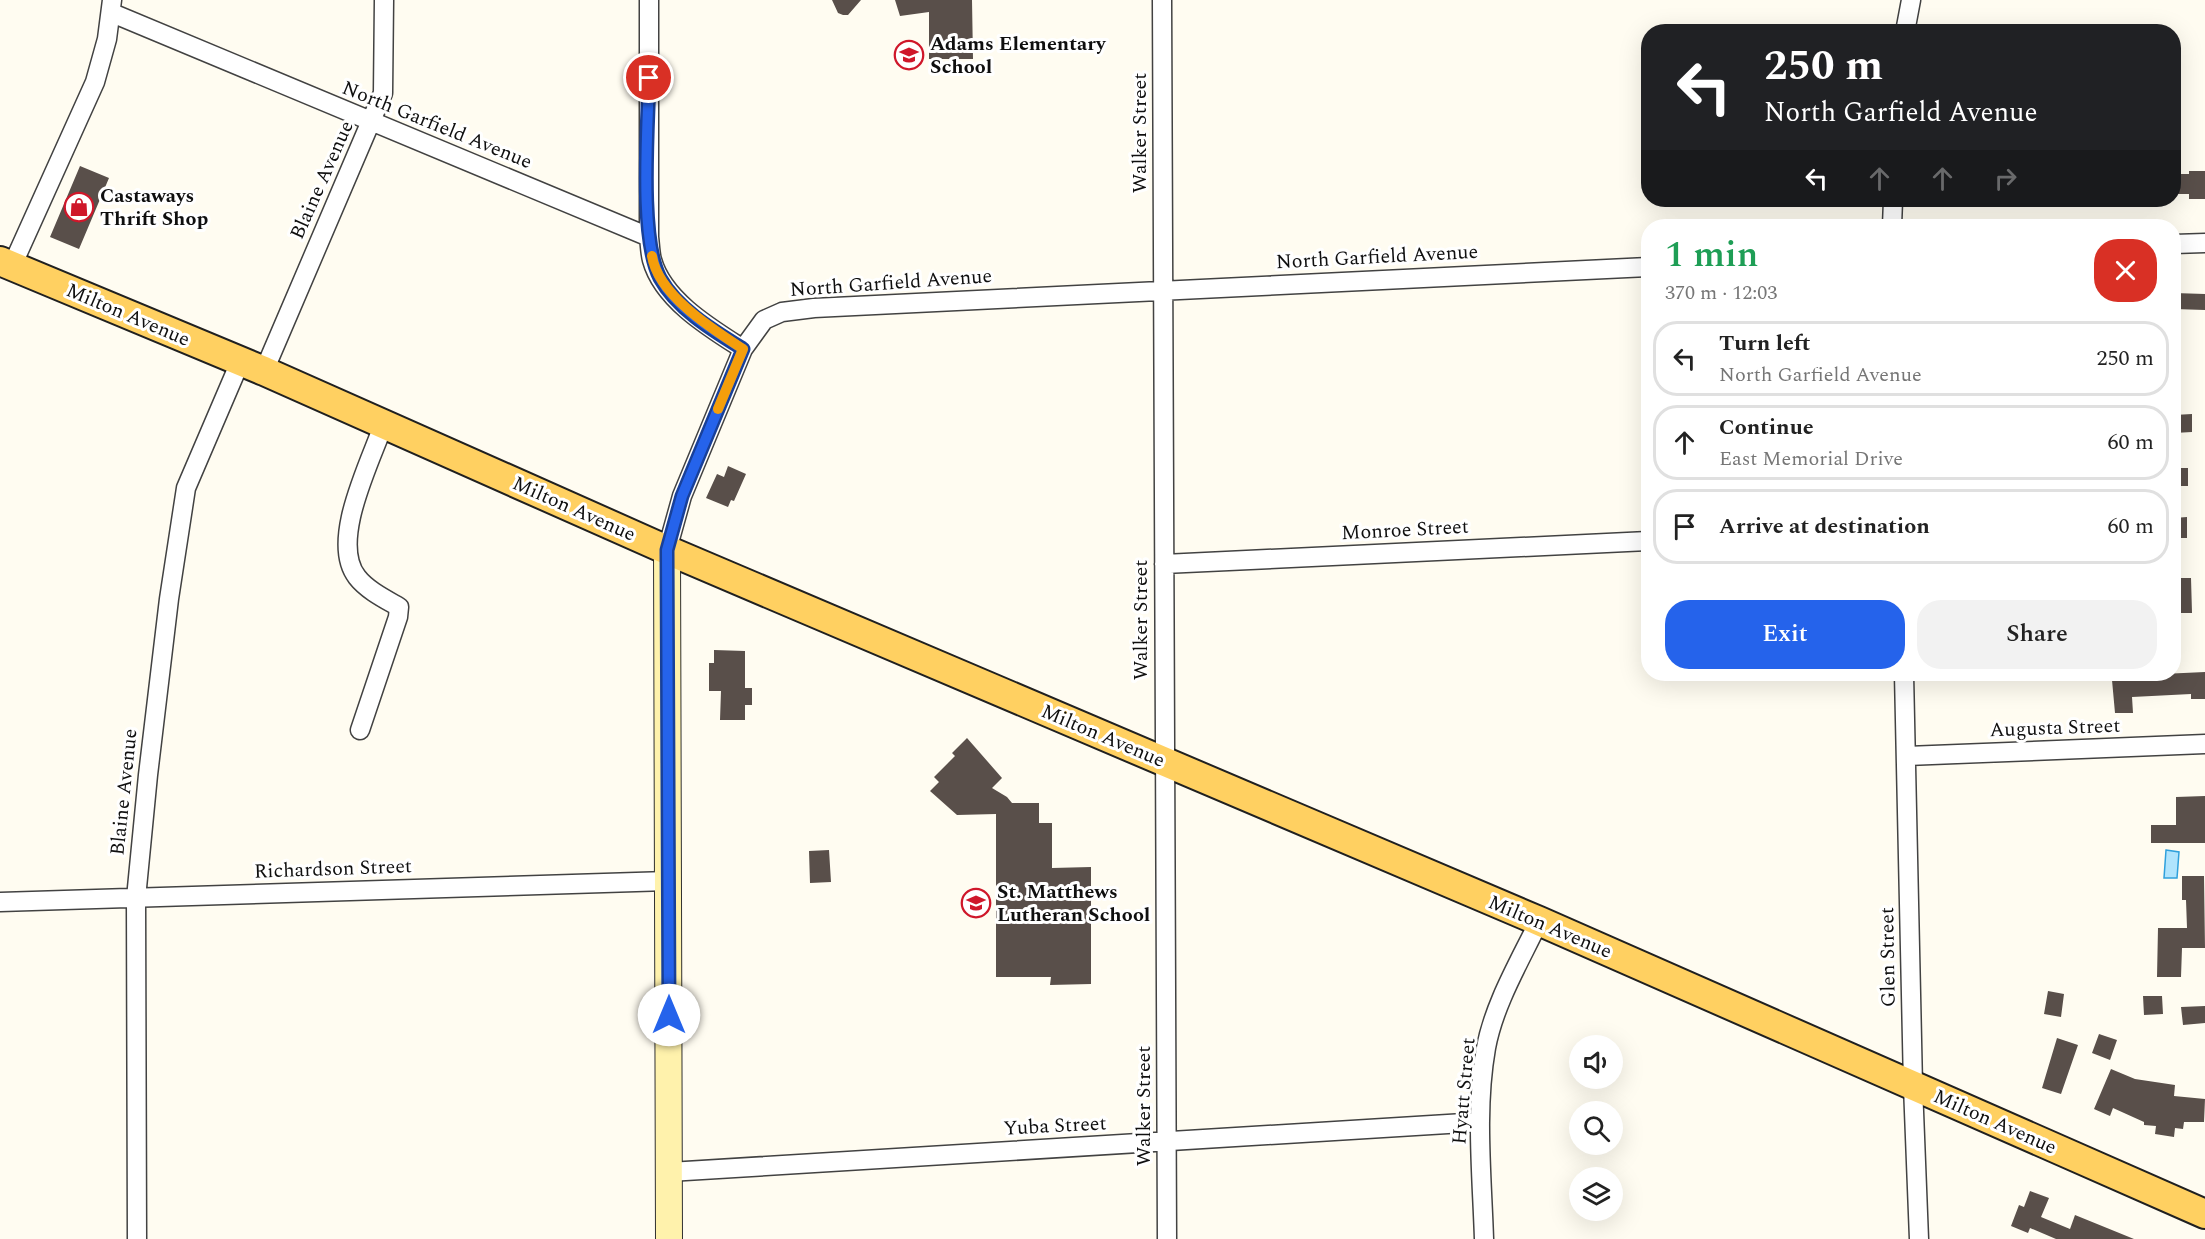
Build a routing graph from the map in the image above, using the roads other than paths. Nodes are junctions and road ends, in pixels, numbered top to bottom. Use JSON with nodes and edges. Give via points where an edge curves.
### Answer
{"nodes":[{"id":1,"x":384,"y":0,"type":"edge"},
{"id":2,"x":649,"y":0,"type":"edge"},
{"id":3,"x":1162,"y":0,"type":"edge"},
{"id":4,"x":1911,"y":0,"type":"edge"},
{"id":5,"x":112,"y":7,"type":"edge"},
{"id":6,"x":1906,"y":24,"type":"edge"},
{"id":7,"x":371,"y":123,"type":"junction"},
{"id":8,"x":649,"y":237,"type":"junction"},
{"id":9,"x":2205,"y":243,"type":"edge"},
{"id":10,"x":2181,"y":244,"type":"edge"},
{"id":11,"x":6,"y":264,"type":"edge"},
{"id":12,"x":1641,"y":267,"type":"edge"},
{"id":13,"x":1162,"y":289,"type":"junction"},
{"id":14,"x":743,"y":349,"type":"junction"},
{"id":15,"x":252,"y":366,"type":"junction"},
{"id":16,"x":384,"y":423,"type":"junction"},
{"id":17,"x":1641,"y":541,"type":"edge"},
{"id":18,"x":667,"y":550,"type":"junction"},
{"id":19,"x":1164,"y":564,"type":"junction"},
{"id":20,"x":1904,"y":681,"type":"edge"},
{"id":21,"x":360,"y":730,"type":"dead end"},
{"id":22,"x":2205,"y":744,"type":"edge"},
{"id":23,"x":1907,"y":756,"type":"junction"},
{"id":24,"x":1164,"y":762,"type":"junction"},
{"id":25,"x":668,"y":881,"type":"junction"},
{"id":26,"x":136,"y":898,"type":"junction"},
{"id":27,"x":0,"y":902,"type":"edge"},
{"id":28,"x":1539,"y":921,"type":"junction"},
{"id":29,"x":1912,"y":1086,"type":"junction"},
{"id":30,"x":1480,"y":1122,"type":"junction"},
{"id":31,"x":1167,"y":1142,"type":"junction"},
{"id":32,"x":669,"y":1172,"type":"junction"},
{"id":33,"x":2205,"y":1214,"type":"edge"},
{"id":34,"x":136,"y":1239,"type":"edge"},
{"id":35,"x":669,"y":1239,"type":"edge"},
{"id":36,"x":1167,"y":1239,"type":"edge"},
{"id":37,"x":1484,"y":1239,"type":"edge"},
{"id":38,"x":1919,"y":1239,"type":"edge"}],
"edges":[{"from":1,"to":7,"type":"street","name":"Blaine Avenue","via":[[385,77]]},
{"from":2,"to":8,"type":"street"},
{"from":3,"to":13,"type":"street","name":"Walker Street"},
{"from":4,"to":6,"type":"street"},
{"from":5,"to":7,"type":"street","name":"North Garfield Avenue"},
{"from":5,"to":11,"type":"street","via":[[95,81]]},
{"from":7,"to":8,"type":"street","name":"North Garfield Avenue"},
{"from":7,"to":15,"type":"street","name":"Blaine Avenue"},
{"from":8,"to":14,"type":"street","via":[[652,261],[674,296],[714,331]]},
{"from":9,"to":10,"type":"street"},
{"from":11,"to":15,"type":"main road","name":"Milton Avenue"},
{"from":12,"to":13,"type":"street","name":"North Garfield Avenue"},
{"from":13,"to":14,"type":"street","name":"North Garfield Avenue","via":[[782,312],[764,320]]},
{"from":13,"to":19,"type":"street","name":"Walker Street"},
{"from":14,"to":18,"type":"street","name":"North Garfield Avenue","via":[[682,496]]},
{"from":15,"to":16,"type":"main road","name":"Milton Avenue"},
{"from":15,"to":26,"type":"street","name":"Blaine Avenue","via":[[186,488],[166,622]]},
{"from":16,"to":18,"type":"main road","name":"Milton Avenue"},
{"from":16,"to":21,"type":"street","via":[[354,506],[347,549],[358,579],[399,607]]},
{"from":17,"to":19,"type":"street","name":"Monroe Street"},
{"from":18,"to":24,"type":"main road","name":"Milton Avenue"},
{"from":18,"to":25,"type":"main road"},
{"from":19,"to":24,"type":"street","name":"Walker Street"},
{"from":20,"to":23,"type":"street","name":"Glen Street"},
{"from":22,"to":23,"type":"street","name":"Augusta Street"},
{"from":23,"to":29,"type":"street","name":"Glen Street"},
{"from":24,"to":28,"type":"main road","name":"Milton Avenue"},
{"from":24,"to":31,"type":"street","name":"Walker Street"},
{"from":25,"to":26,"type":"street","name":"Richardson Street"},
{"from":25,"to":32,"type":"main road"},
{"from":26,"to":27,"type":"street","name":"Richardson Street"},
{"from":26,"to":34,"type":"street","name":"Blaine Avenue"},
{"from":28,"to":29,"type":"main road","name":"Milton Avenue"},
{"from":28,"to":30,"type":"street","name":"Hyatt Street","via":[[1486,1047]]},
{"from":29,"to":33,"type":"main road","name":"Milton Avenue"},
{"from":29,"to":38,"type":"street","name":"Glen Street"},
{"from":30,"to":31,"type":"street","name":"Yuba Street"},
{"from":30,"to":37,"type":"street","name":"Hyatt Street"},
{"from":31,"to":32,"type":"street","name":"Yuba Street"},
{"from":31,"to":36,"type":"street","name":"Walker Street"},
{"from":32,"to":35,"type":"main road"}]}
